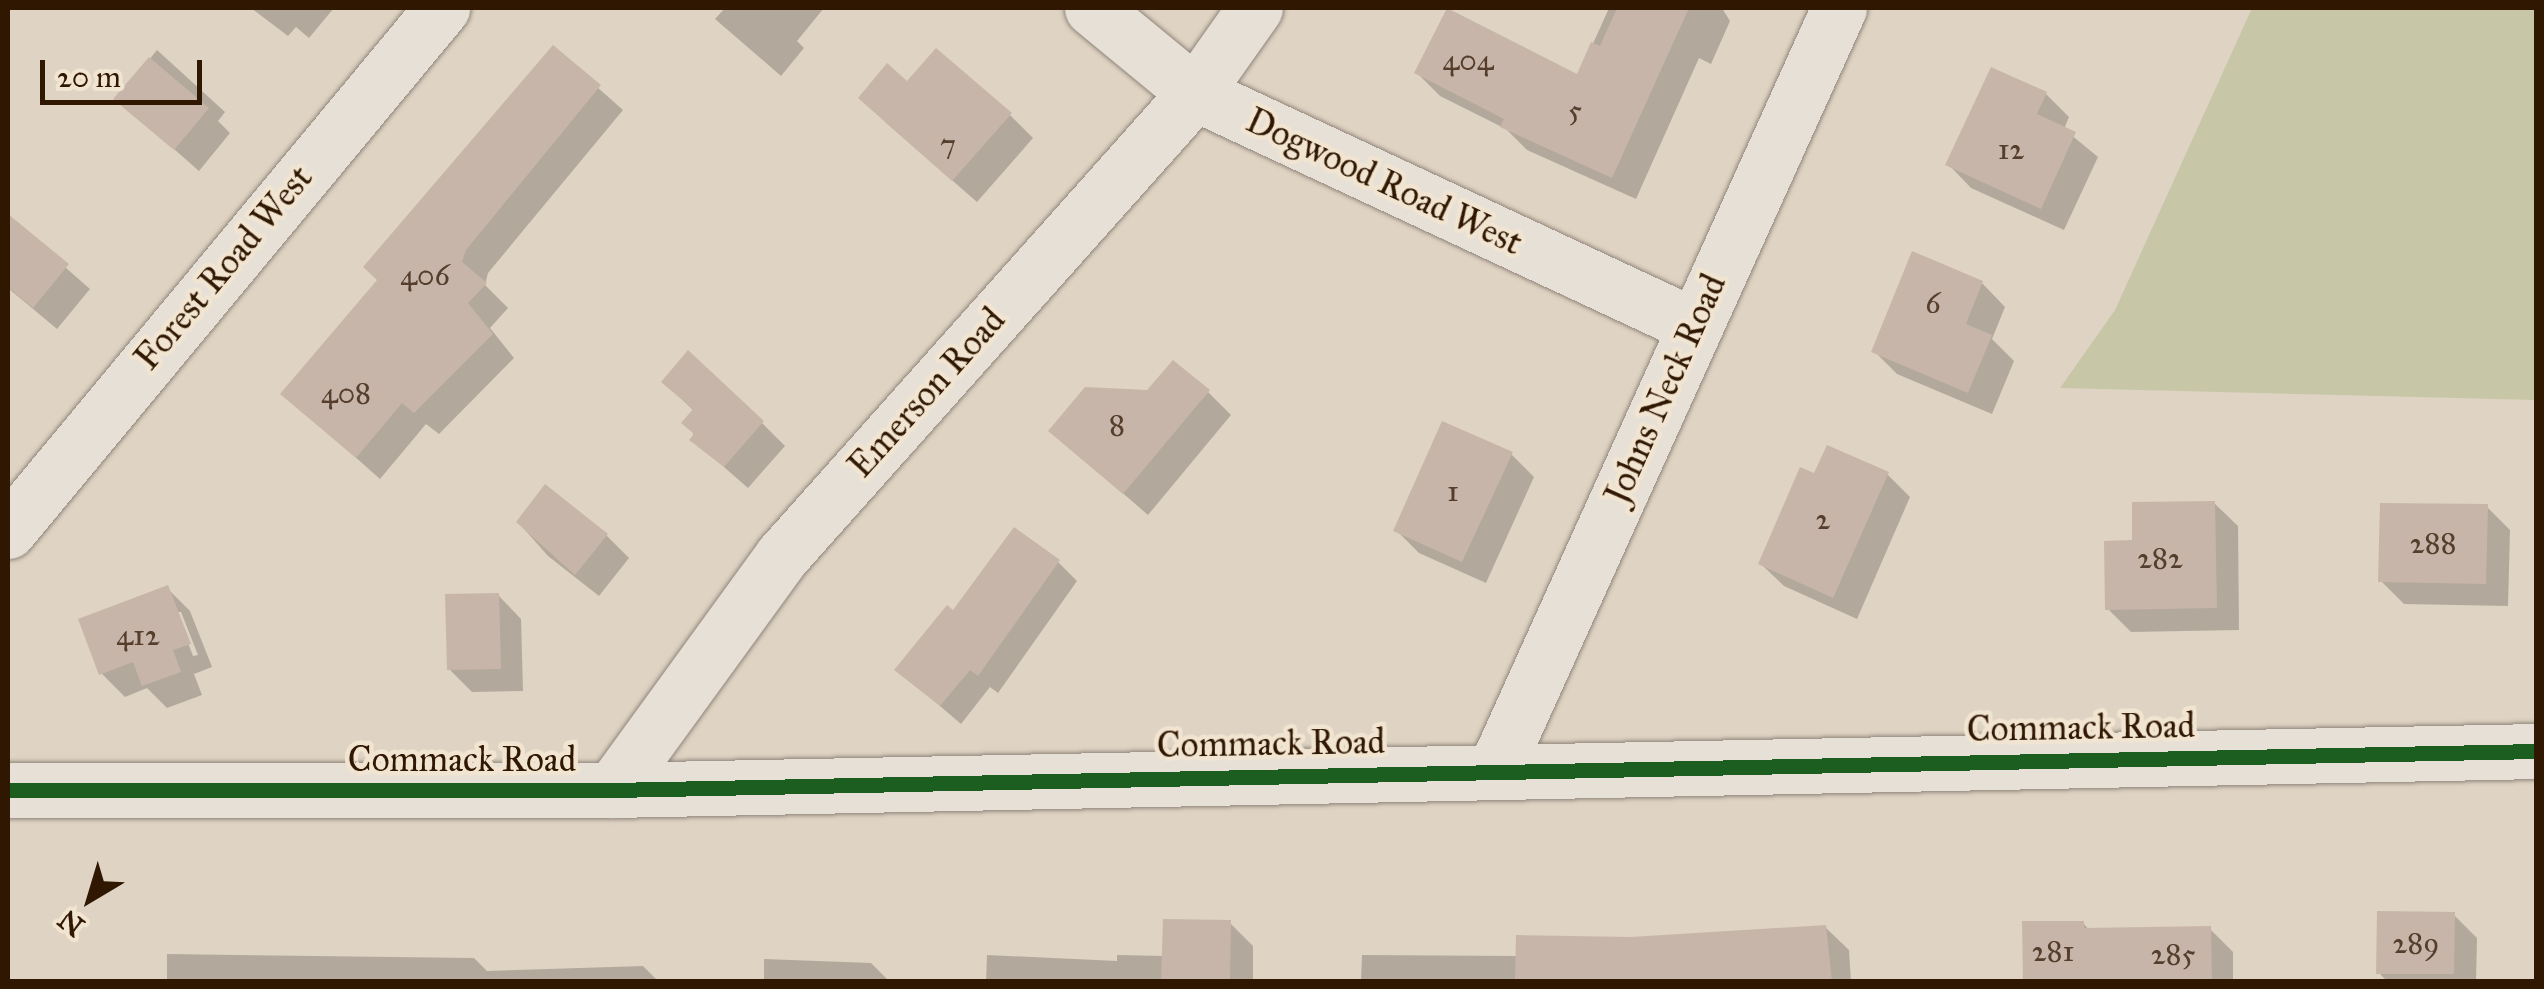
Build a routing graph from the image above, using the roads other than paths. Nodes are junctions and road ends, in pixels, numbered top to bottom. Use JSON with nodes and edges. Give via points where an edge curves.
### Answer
{"nodes":[{"id":1,"x":442,"y":8,"type":"edge"},
{"id":2,"x":1092,"y":8,"type":"edge"},
{"id":3,"x":1254,"y":8,"type":"edge"},
{"id":4,"x":1839,"y":8,"type":"edge"},
{"id":5,"x":1195,"y":93,"type":"junction"},
{"id":6,"x":1695,"y":326,"type":"junction"},
{"id":7,"x":8,"y":531,"type":"edge"},
{"id":8,"x":2536,"y":751,"type":"edge"},
{"id":9,"x":1495,"y":770,"type":"junction"},
{"id":10,"x":8,"y":790,"type":"edge"},
{"id":11,"x":612,"y":790,"type":"junction"}],
"edges":[{"from":1,"to":7,"type":"street","name":"Forest Road West"},
{"from":2,"to":5,"type":"street","name":"Dogwood Road West"},
{"from":3,"to":5,"type":"street","name":"Emerson Road"},
{"from":4,"to":6,"type":"street","name":"Johns Neck Road"},
{"from":5,"to":6,"type":"street","name":"Dogwood Road West"},
{"from":5,"to":11,"type":"street","name":"Emerson Road","via":[[782,556]]},
{"from":6,"to":9,"type":"street","name":"Johns Neck Road"},
{"from":8,"to":9,"type":"street","name":"Commack Road"},
{"from":9,"to":11,"type":"street","name":"Commack Road"},
{"from":10,"to":11,"type":"street","name":"Commack Road"}]}
